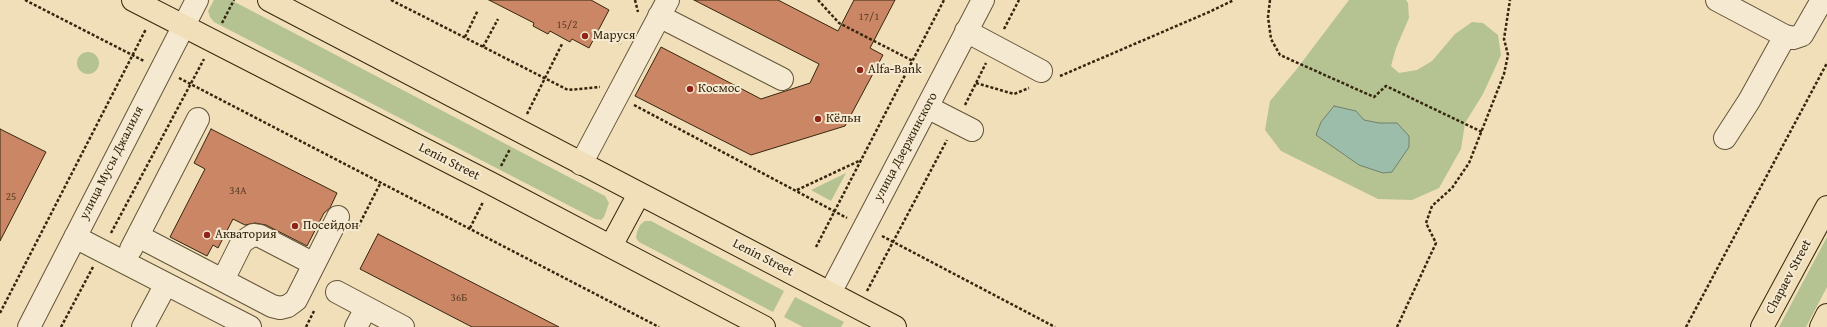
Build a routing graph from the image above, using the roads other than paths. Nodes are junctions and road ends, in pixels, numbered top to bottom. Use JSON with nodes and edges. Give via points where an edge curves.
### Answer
{"nodes":[{"id":1,"x":132,"y":0,"type":"edge"},
{"id":2,"x":197,"y":0,"type":"edge"},
{"id":3,"x":269,"y":0,"type":"edge"},
{"id":4,"x":983,"y":0,"type":"edge"},
{"id":5,"x":1717,"y":0,"type":"edge"},
{"id":6,"x":1822,"y":0,"type":"edge"},
{"id":7,"x":663,"y":5,"type":"edge"},
{"id":8,"x":183,"y":26,"type":"junction"},
{"id":9,"x":966,"y":31,"type":"junction"},
{"id":10,"x":1784,"y":36,"type":"junction"},
{"id":11,"x":1045,"y":78,"type":"road end"},
{"id":12,"x":782,"y":79,"type":"dead end"},
{"id":13,"x":927,"y":107,"type":"junction"},
{"id":14,"x":198,"y":119,"type":"dead end"},
{"id":15,"x":964,"y":126,"type":"road end"},
{"id":16,"x":1725,"y":138,"type":"dead end"},
{"id":17,"x":581,"y":164,"type":"junction"},
{"id":18,"x":639,"y":194,"type":"junction"},
{"id":19,"x":1827,"y":207,"type":"edge"},
{"id":20,"x":338,"y":217,"type":"dead end"},
{"id":21,"x":138,"y":236,"type":"junction"},
{"id":22,"x":75,"y":237,"type":"junction"},
{"id":23,"x":611,"y":246,"type":"junction"},
{"id":24,"x":124,"y":262,"type":"junction"},
{"id":25,"x":314,"y":264,"type":"junction"},
{"id":26,"x":223,"y":280,"type":"junction"},
{"id":27,"x":166,"y":284,"type":"junction"},
{"id":28,"x":337,"y":292,"type":"dead end"},
{"id":29,"x":830,"y":293,"type":"junction"},
{"id":30,"x":366,"y":308,"type":"junction"},
{"id":31,"x":1827,"y":315,"type":"edge"},
{"id":32,"x":29,"y":327,"type":"edge"},
{"id":33,"x":143,"y":327,"type":"edge"},
{"id":34,"x":250,"y":327,"type":"edge"},
{"id":35,"x":356,"y":327,"type":"edge"},
{"id":36,"x":403,"y":327,"type":"edge"},
{"id":37,"x":764,"y":327,"type":"edge"},
{"id":38,"x":896,"y":327,"type":"edge"},
{"id":39,"x":1762,"y":327,"type":"edge"},
{"id":40,"x":1821,"y":327,"type":"edge"}],
"edges":[{"from":1,"to":8,"type":"main road","name":"Lenin Street"},
{"from":2,"to":8,"type":"street","name":"улица Мусы Джалиля"},
{"from":3,"to":17,"type":"main road","name":"Lenin Street"},
{"from":4,"to":9,"type":"street","name":"улица Дзержинского"},
{"from":5,"to":10,"type":"street"},
{"from":6,"to":10,"type":"street","via":[[1802,35],[1793,38]]},
{"from":7,"to":12,"type":"street"},
{"from":7,"to":17,"type":"street"},
{"from":8,"to":22,"type":"street","name":"улица Мусы Джалиля"},
{"from":8,"to":23,"type":"main road","name":"Lenin Street"},
{"from":9,"to":11,"type":"street"},
{"from":9,"to":13,"type":"street","name":"улица Дзержинского"},
{"from":10,"to":16,"type":"street","via":[[1749,101]]},
{"from":13,"to":15,"type":"street"},
{"from":13,"to":29,"type":"street","name":"улица Дзержинского"},
{"from":14,"to":21,"type":"street"},
{"from":17,"to":18,"type":"main road","name":"Lenin Street"},
{"from":18,"to":23,"type":"main road"},
{"from":18,"to":29,"type":"main road","name":"Lenin Street"},
{"from":19,"to":39,"type":"main road","name":"Chapaev Street"},
{"from":20,"to":25,"type":"street"},
{"from":21,"to":24,"type":"street"},
{"from":21,"to":26,"type":"street"},
{"from":22,"to":24,"type":"street"},
{"from":22,"to":32,"type":"street","name":"улица Мусы Джалиля"},
{"from":23,"to":37,"type":"main road","name":"Lenin Street"},
{"from":24,"to":27,"type":"street"},
{"from":25,"to":26,"type":"street","via":[[296,300],[280,308]]},
{"from":25,"to":26,"type":"street","via":[[260,236],[253,235],[242,242]]},
{"from":27,"to":33,"type":"street"},
{"from":27,"to":34,"type":"street"},
{"from":28,"to":30,"type":"street"},
{"from":29,"to":38,"type":"main road","name":"Lenin Street"},
{"from":30,"to":35,"type":"street"},
{"from":30,"to":36,"type":"street"},
{"from":31,"to":40,"type":"main road"}]}
